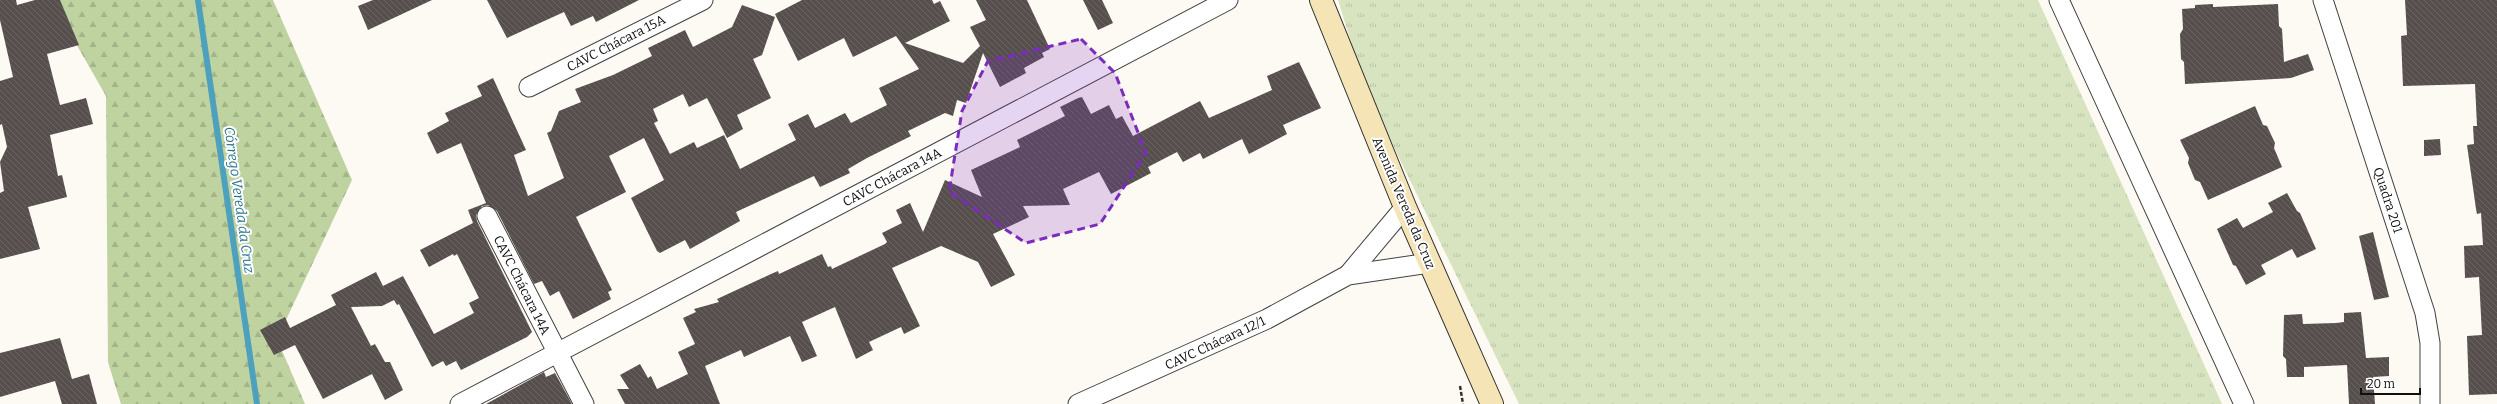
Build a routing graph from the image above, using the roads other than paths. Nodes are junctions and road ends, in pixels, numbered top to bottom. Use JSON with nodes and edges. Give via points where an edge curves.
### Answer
{"nodes":[{"id":1,"x":703,"y":0,"type":"edge"},
{"id":2,"x":1228,"y":0,"type":"edge"},
{"id":3,"x":1321,"y":0,"type":"edge"},
{"id":4,"x":2059,"y":0,"type":"edge"},
{"id":5,"x":2323,"y":0,"type":"edge"},
{"id":6,"x":529,"y":87,"type":"dead end"},
{"id":7,"x":1404,"y":207,"type":"junction"},
{"id":8,"x":487,"y":216,"type":"dead end"},
{"id":9,"x":1430,"y":263,"type":"junction"},
{"id":10,"x":1348,"y":275,"type":"junction"},
{"id":11,"x":557,"y":354,"type":"junction"},
{"id":12,"x":460,"y":404,"type":"edge"},
{"id":13,"x":584,"y":404,"type":"edge"},
{"id":14,"x":1078,"y":404,"type":"edge"},
{"id":15,"x":1492,"y":404,"type":"edge"},
{"id":16,"x":2244,"y":404,"type":"edge"},
{"id":17,"x":2430,"y":404,"type":"edge"}],
"edges":[{"from":1,"to":6,"type":"street","name":"CAVC Chácara 15A"},
{"from":2,"to":11,"type":"street","name":"CAVC Chácara 14A"},
{"from":3,"to":7,"type":"street","name":"Avenida Vereda da Cruz"},
{"from":4,"to":16,"type":"street"},
{"from":5,"to":17,"type":"street","name":"Quadra 201","via":[[2424,313],[2430,343]]},
{"from":7,"to":9,"type":"street","name":"Avenida Vereda da Cruz"},
{"from":7,"to":10,"type":"street","name":"CAVC Chácara 12/1"},
{"from":8,"to":11,"type":"street","name":"CAVC Chácara 14A"},
{"from":9,"to":10,"type":"street","name":"CAVC Chácara 12/1"},
{"from":9,"to":15,"type":"street","name":"Avenida Vereda da Cruz"},
{"from":10,"to":14,"type":"street","name":"CAVC Chácara 12/1","via":[[1260,322]]},
{"from":11,"to":12,"type":"street","name":"CAVC Chácara 14A"},
{"from":11,"to":13,"type":"street","name":"CAVC Chácara 14A"}]}
